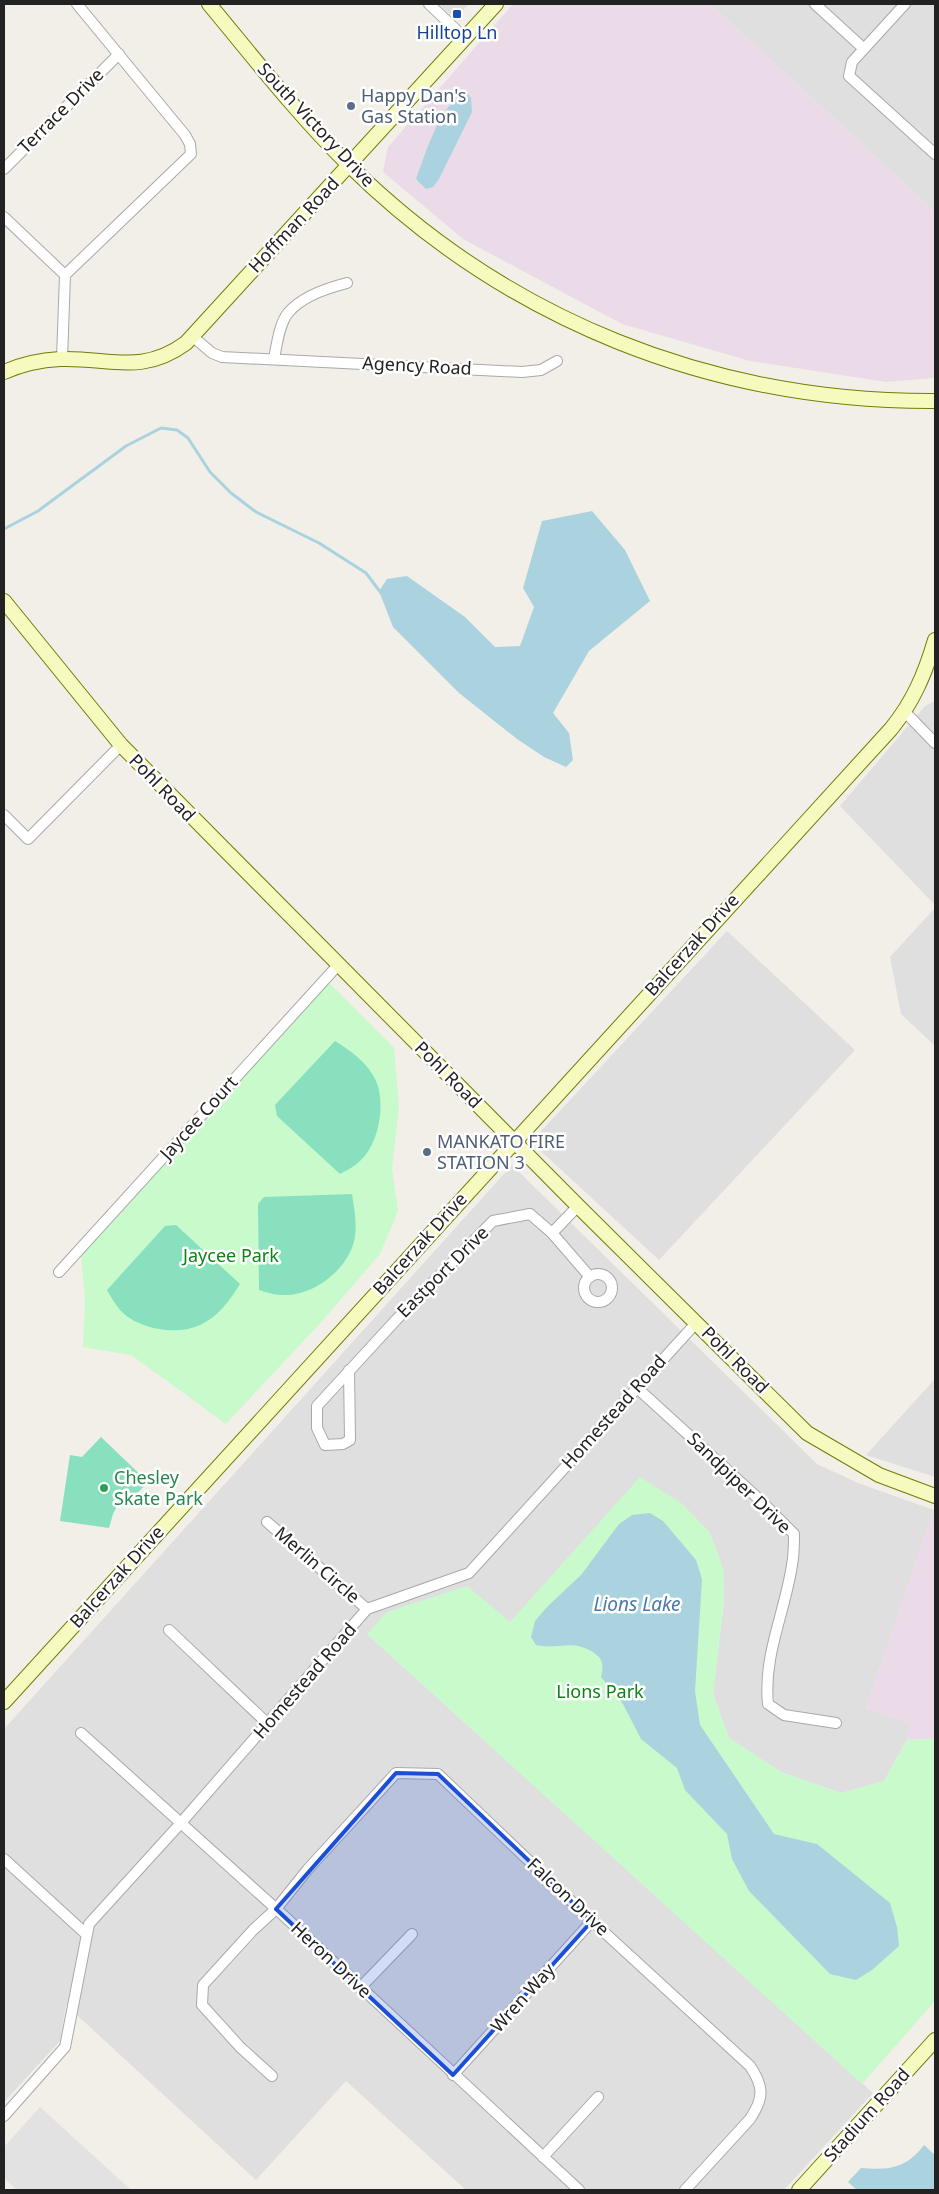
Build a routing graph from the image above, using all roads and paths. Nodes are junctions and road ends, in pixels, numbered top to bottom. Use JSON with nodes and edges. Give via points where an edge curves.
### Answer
{"nodes":[{"id":1,"x":77,"y":4,"type":"edge"},
{"id":2,"x":209,"y":4,"type":"edge"},
{"id":3,"x":428,"y":4,"type":"edge"},
{"id":4,"x":496,"y":4,"type":"edge"},
{"id":5,"x":814,"y":4,"type":"edge"},
{"id":6,"x":905,"y":4,"type":"edge"},
{"id":7,"x":465,"y":38,"type":"junction"},
{"id":8,"x":863,"y":48,"type":"junction"},
{"id":9,"x":119,"y":54,"type":"junction"},
{"id":10,"x":935,"y":154,"type":"edge"},
{"id":11,"x":349,"y":166,"type":"junction"},
{"id":12,"x":4,"y":169,"type":"edge"},
{"id":13,"x":4,"y":217,"type":"edge"},
{"id":14,"x":65,"y":275,"type":"junction"},
{"id":15,"x":347,"y":283,"type":"dead end"},
{"id":16,"x":192,"y":336,"type":"junction"},
{"id":17,"x":274,"y":358,"type":"junction"},
{"id":18,"x":62,"y":359,"type":"junction"},
{"id":19,"x":557,"y":361,"type":"dead end"},
{"id":20,"x":4,"y":372,"type":"edge"},
{"id":21,"x":935,"y":401,"type":"edge"},
{"id":22,"x":4,"y":601,"type":"edge"},
{"id":23,"x":935,"y":640,"type":"edge"},
{"id":24,"x":905,"y":712,"type":"junction"},
{"id":25,"x":935,"y":743,"type":"edge"},
{"id":26,"x":121,"y":745,"type":"junction"},
{"id":27,"x":4,"y":815,"type":"edge"},
{"id":28,"x":339,"y":964,"type":"junction"},
{"id":29,"x":514,"y":1141,"type":"junction"},
{"id":30,"x":578,"y":1206,"type":"junction"},
{"id":31,"x":552,"y":1233,"type":"junction"},
{"id":32,"x":59,"y":1272,"type":"dead end"},
{"id":33,"x":590,"y":1277,"type":"dead end"},
{"id":34,"x":698,"y":1322,"type":"junction"},
{"id":35,"x":348,"y":1370,"type":"junction"},
{"id":36,"x":636,"y":1387,"type":"junction"},
{"id":37,"x":935,"y":1496,"type":"edge"},
{"id":38,"x":267,"y":1522,"type":"dead end"},
{"id":39,"x":367,"y":1609,"type":"junction"},
{"id":40,"x":169,"y":1630,"type":"dead end"},
{"id":41,"x":4,"y":1702,"type":"edge"},
{"id":42,"x":836,"y":1723,"type":"dead end"},
{"id":43,"x":268,"y":1724,"type":"junction"},
{"id":44,"x":81,"y":1733,"type":"dead end"},
{"id":45,"x":180,"y":1824,"type":"junction"},
{"id":46,"x":4,"y":1859,"type":"edge"},
{"id":47,"x":276,"y":1909,"type":"junction"},
{"id":48,"x":592,"y":1921,"type":"junction"},
{"id":49,"x":86,"y":1934,"type":"junction"},
{"id":50,"x":412,"y":1934,"type":"dead end"},
{"id":51,"x":360,"y":1988,"type":"junction"},
{"id":52,"x":935,"y":2040,"type":"edge"},
{"id":53,"x":453,"y":2074,"type":"junction"},
{"id":54,"x":272,"y":2076,"type":"dead end"},
{"id":55,"x":598,"y":2097,"type":"dead end"},
{"id":56,"x":4,"y":2116,"type":"edge"},
{"id":57,"x":543,"y":2157,"type":"junction"},
{"id":58,"x":579,"y":2190,"type":"edge"},
{"id":59,"x":685,"y":2190,"type":"edge"},
{"id":60,"x":799,"y":2190,"type":"edge"}],
"edges":[{"from":1,"to":9,"type":"street"},
{"from":2,"to":11,"type":"street","name":"South Victory Drive"},
{"from":3,"to":7,"type":"street"},
{"from":4,"to":7,"type":"street","name":"Hoffman Road"},
{"from":5,"to":8,"type":"street"},
{"from":6,"to":8,"type":"street"},
{"from":7,"to":11,"type":"street","name":"Hoffman Road"},
{"from":8,"to":10,"type":"street","via":[[852,62],[850,76]]},
{"from":9,"to":12,"type":"street","name":"Terrace Drive"},
{"from":9,"to":14,"type":"street","via":[[185,135],[191,154]]},
{"from":11,"to":16,"type":"street","name":"Hoffman Road"},
{"from":11,"to":21,"type":"street","name":"South Victory Drive","via":[[412,221],[477,269],[559,317],[619,343],[708,373],[776,388],[858,399]]},
{"from":13,"to":14,"type":"street"},
{"from":14,"to":18,"type":"street"},
{"from":15,"to":17,"type":"street","via":[[324,289],[287,313]]},
{"from":16,"to":17,"type":"street","name":"Agency Road","via":[[222,357]]},
{"from":16,"to":18,"type":"street","via":[[177,350],[150,361],[133,364]]},
{"from":17,"to":19,"type":"street","name":"Agency Road","via":[[522,372],[541,370]]},
{"from":18,"to":20,"type":"street","via":[[39,361]]},
{"from":22,"to":26,"type":"street","name":"Pohl Road"},
{"from":23,"to":24,"type":"street","name":"Balcerzak Drive","via":[[921,682]]},
{"from":24,"to":25,"type":"street"},
{"from":24,"to":29,"type":"street","name":"Balcerzak Drive"},
{"from":26,"to":27,"type":"street","via":[[28,839]]},
{"from":26,"to":28,"type":"street","name":"Pohl Road"},
{"from":28,"to":29,"type":"street","name":"Pohl Road"},
{"from":28,"to":32,"type":"street","name":"Jaycee Court"},
{"from":29,"to":30,"type":"street","name":"Pohl Road"},
{"from":29,"to":41,"type":"street","name":"Balcerzak Drive"},
{"from":30,"to":31,"type":"street"},
{"from":30,"to":34,"type":"street","name":"Pohl Road"},
{"from":31,"to":33,"type":"street","name":"Eastport Drive"},
{"from":31,"to":35,"type":"street","name":"Eastport Drive","via":[[530,1214],[493,1221]]},
{"from":34,"to":36,"type":"street","name":"Homestead Road"},
{"from":34,"to":37,"type":"street","name":"Pohl Road","via":[[807,1433],[880,1475]]},
{"from":35,"to":35,"type":"street","name":"Eastport Drive","via":[[317,1406],[317,1428],[325,1445],[343,1444],[350,1440]]},
{"from":36,"to":39,"type":"street","name":"Homestead Road","via":[[469,1573]]},
{"from":36,"to":42,"type":"street","name":"Sandpiper Drive","via":[[794,1534],[792,1565],[765,1683],[768,1704],[784,1714]]},
{"from":38,"to":39,"type":"street","name":"Merlin Circle"},
{"from":39,"to":43,"type":"street","name":"Homestead Road"},
{"from":40,"to":43,"type":"street"},
{"from":43,"to":45,"type":"street","name":"Homestead Road"},
{"from":44,"to":45,"type":"street","name":"Heron Drive"},
{"from":45,"to":47,"type":"street","name":"Heron Drive"},
{"from":45,"to":49,"type":"street","name":"Homestead Road","via":[[89,1924]]},
{"from":46,"to":49,"type":"street"},
{"from":47,"to":48,"type":"street","name":"Falcon Drive","via":[[396,1773],[438,1774]]},
{"from":47,"to":51,"type":"street","name":"Heron Drive"},
{"from":47,"to":54,"type":"street","name":"Falcon Drive","via":[[203,1985],[202,2005]]},
{"from":48,"to":53,"type":"street","name":"Wren Way"},
{"from":48,"to":59,"type":"street","name":"Falcon Drive","via":[[750,2066],[759,2079],[762,2091],[758,2107]]},
{"from":49,"to":56,"type":"street","name":"Homestead Road","via":[[65,2047]]},
{"from":50,"to":51,"type":"street"},
{"from":51,"to":53,"type":"street","name":"Heron Drive"},
{"from":52,"to":60,"type":"street","name":"Stadium Road"},
{"from":53,"to":57,"type":"street","name":"Heron Drive"},
{"from":55,"to":57,"type":"street"},
{"from":57,"to":58,"type":"street","name":"Heron Drive"}]}
